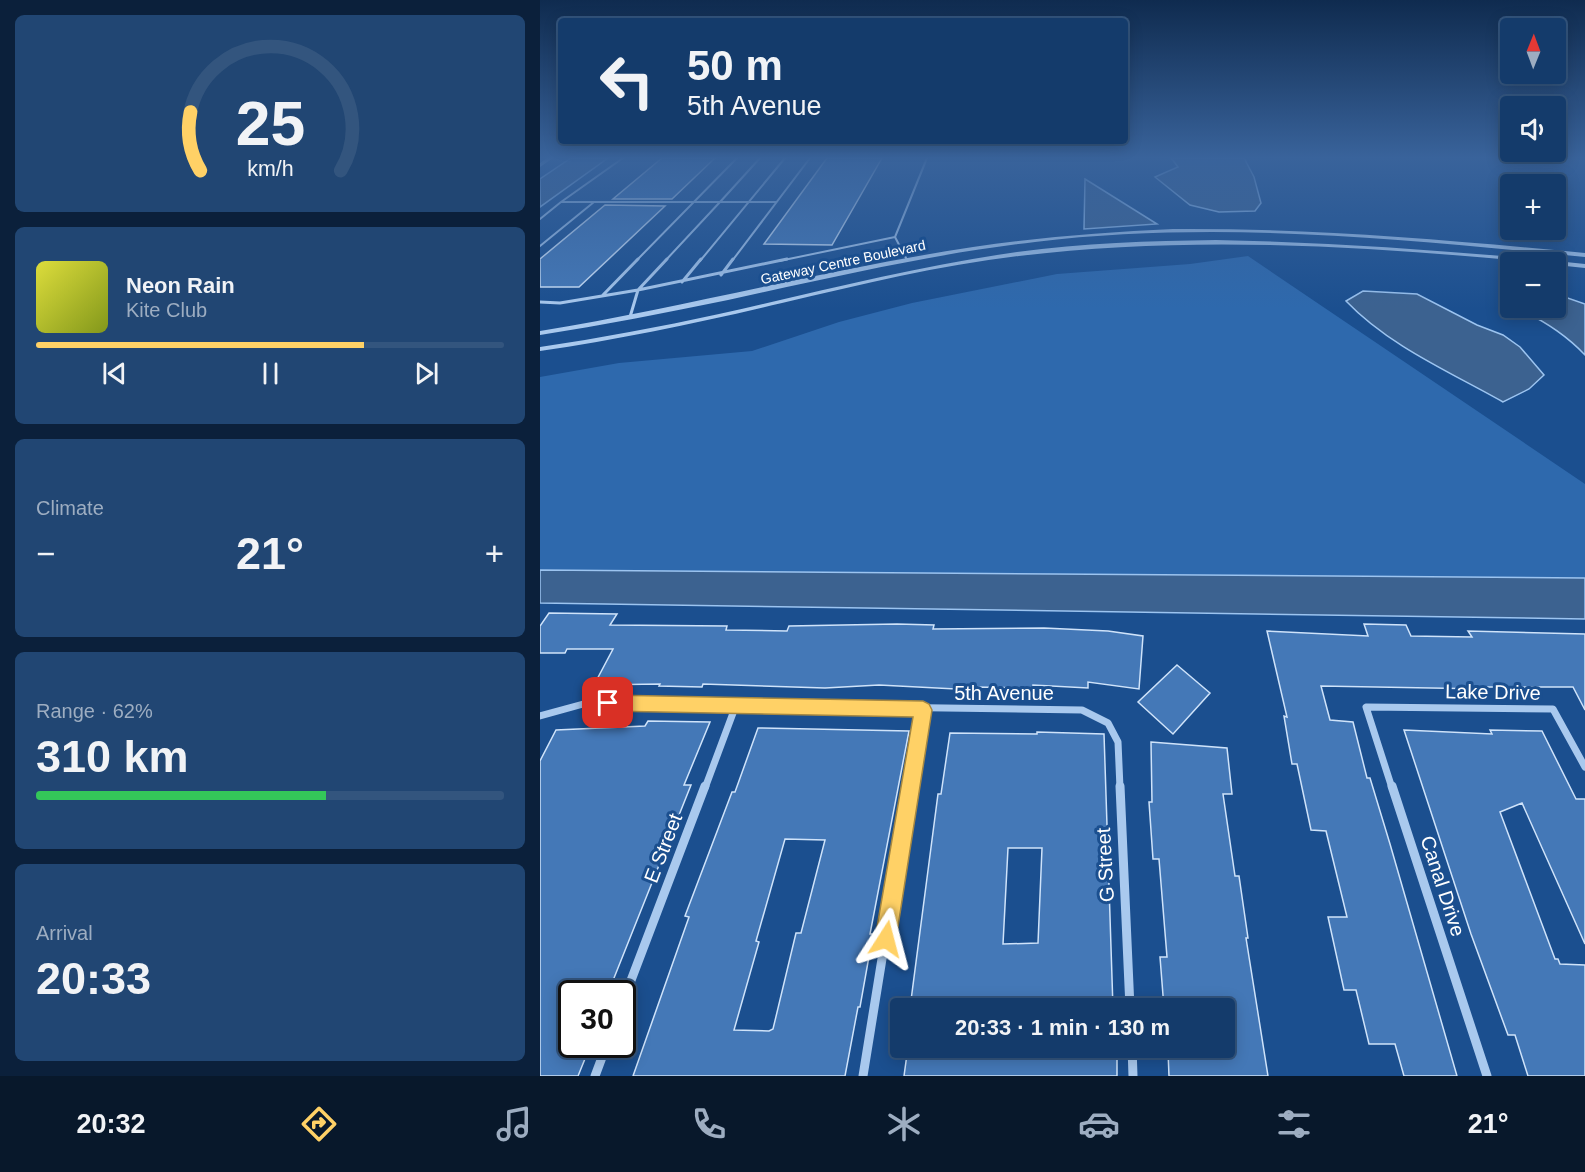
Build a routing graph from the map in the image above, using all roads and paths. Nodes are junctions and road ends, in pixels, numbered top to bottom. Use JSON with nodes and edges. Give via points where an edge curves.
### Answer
{"nodes":[{"id":1,"x":553,"y":208,"type":"edge"},
{"id":2,"x":586,"y":208,"type":"edge"},
{"id":3,"x":687,"y":208,"type":"edge"},
{"id":4,"x":714,"y":208,"type":"edge"},
{"id":5,"x":743,"y":208,"type":"edge"},
{"id":6,"x":771,"y":208,"type":"edge"},
{"id":7,"x":907,"y":208,"type":"edge"},
{"id":8,"x":540,"y":219,"type":"edge"},
{"id":9,"x":895,"y":237,"type":"junction"},
{"id":10,"x":540,"y":246,"type":"edge"},
{"id":11,"x":1585,"y":255,"type":"edge"},
{"id":12,"x":1500,"y":258,"type":"edge"},
{"id":13,"x":907,"y":260,"type":"junction"},
{"id":14,"x":1566,"y":264,"type":"edge"},
{"id":15,"x":1585,"y":266,"type":"edge"},
{"id":16,"x":721,"y":275,"type":"junction"},
{"id":17,"x":682,"y":282,"type":"junction"},
{"id":18,"x":638,"y":290,"type":"junction"},
{"id":19,"x":602,"y":296,"type":"junction"},
{"id":20,"x":540,"y":302,"type":"edge"},
{"id":21,"x":629,"y":319,"type":"junction"},
{"id":22,"x":540,"y":333,"type":"edge"},
{"id":23,"x":628,"y":334,"type":"junction"},
{"id":24,"x":540,"y":349,"type":"edge"},
{"id":25,"x":736,"y":705,"type":"junction"},
{"id":26,"x":1366,"y":707,"type":"joint"},
{"id":27,"x":923,"y":710,"type":"junction"},
{"id":28,"x":540,"y":716,"type":"edge"},
{"id":29,"x":1108,"y":723,"type":"joint"},
{"id":30,"x":1585,"y":767,"type":"edge"},
{"id":31,"x":631,"y":980,"type":"edge"},
{"id":32,"x":1130,"y":998,"type":"edge"},
{"id":33,"x":602,"y":1058,"type":"edge"},
{"id":34,"x":1132,"y":1058,"type":"edge"},
{"id":35,"x":595,"y":1076,"type":"edge"},
{"id":36,"x":863,"y":1076,"type":"edge"},
{"id":37,"x":1133,"y":1076,"type":"edge"},
{"id":38,"x":1487,"y":1076,"type":"edge"}],
"edges":[{"from":1,"to":8,"type":"lane"},
{"from":2,"to":10,"type":"lane"},
{"from":3,"to":19,"type":"lane"},
{"from":4,"to":18,"type":"lane"},
{"from":5,"to":17,"type":"lane"},
{"from":6,"to":16,"type":"lane"},
{"from":7,"to":9,"type":"lane"},
{"from":9,"to":13,"type":"lane"},
{"from":9,"to":16,"type":"lane"},
{"from":11,"to":13,"type":"street","name":"Gateway Centre Boulevard","via":[[1371,235],[1205,230],[1037,240]]},
{"from":12,"to":23,"type":"street","name":"Gateway Centre Boulevard","via":[[1275,241],[1081,247],[895,275]]},
{"from":13,"to":21,"type":"street","name":"Gateway Centre Boulevard"},
{"from":14,"to":15,"type":"street"},
{"from":16,"to":17,"type":"lane"},
{"from":17,"to":18,"type":"lane"},
{"from":18,"to":19,"type":"lane"},
{"from":18,"to":21,"type":"lane"},
{"from":19,"to":20,"type":"lane"},
{"from":21,"to":22,"type":"street","name":"Gateway Centre Boulevard"},
{"from":21,"to":23,"type":"street"},
{"from":23,"to":24,"type":"street","name":"Gateway Centre Boulevard"},
{"from":25,"to":27,"type":"street","name":"5th Avenue"},
{"from":25,"to":28,"type":"street","name":"5th Avenue","via":[[587,703]]},
{"from":25,"to":31,"type":"street","name":"E Street"},
{"from":26,"to":30,"type":"street","name":"Lake Drive","via":[[1553,709]]},
{"from":26,"to":38,"type":"street","name":"Canal Drive"},
{"from":27,"to":29,"type":"street","name":"5th Avenue","via":[[1082,710]]},
{"from":27,"to":36,"type":"street"},
{"from":29,"to":32,"type":"street","name":"G Street","via":[[1118,742]]},
{"from":33,"to":35,"type":"street"},
{"from":34,"to":37,"type":"street"}]}
